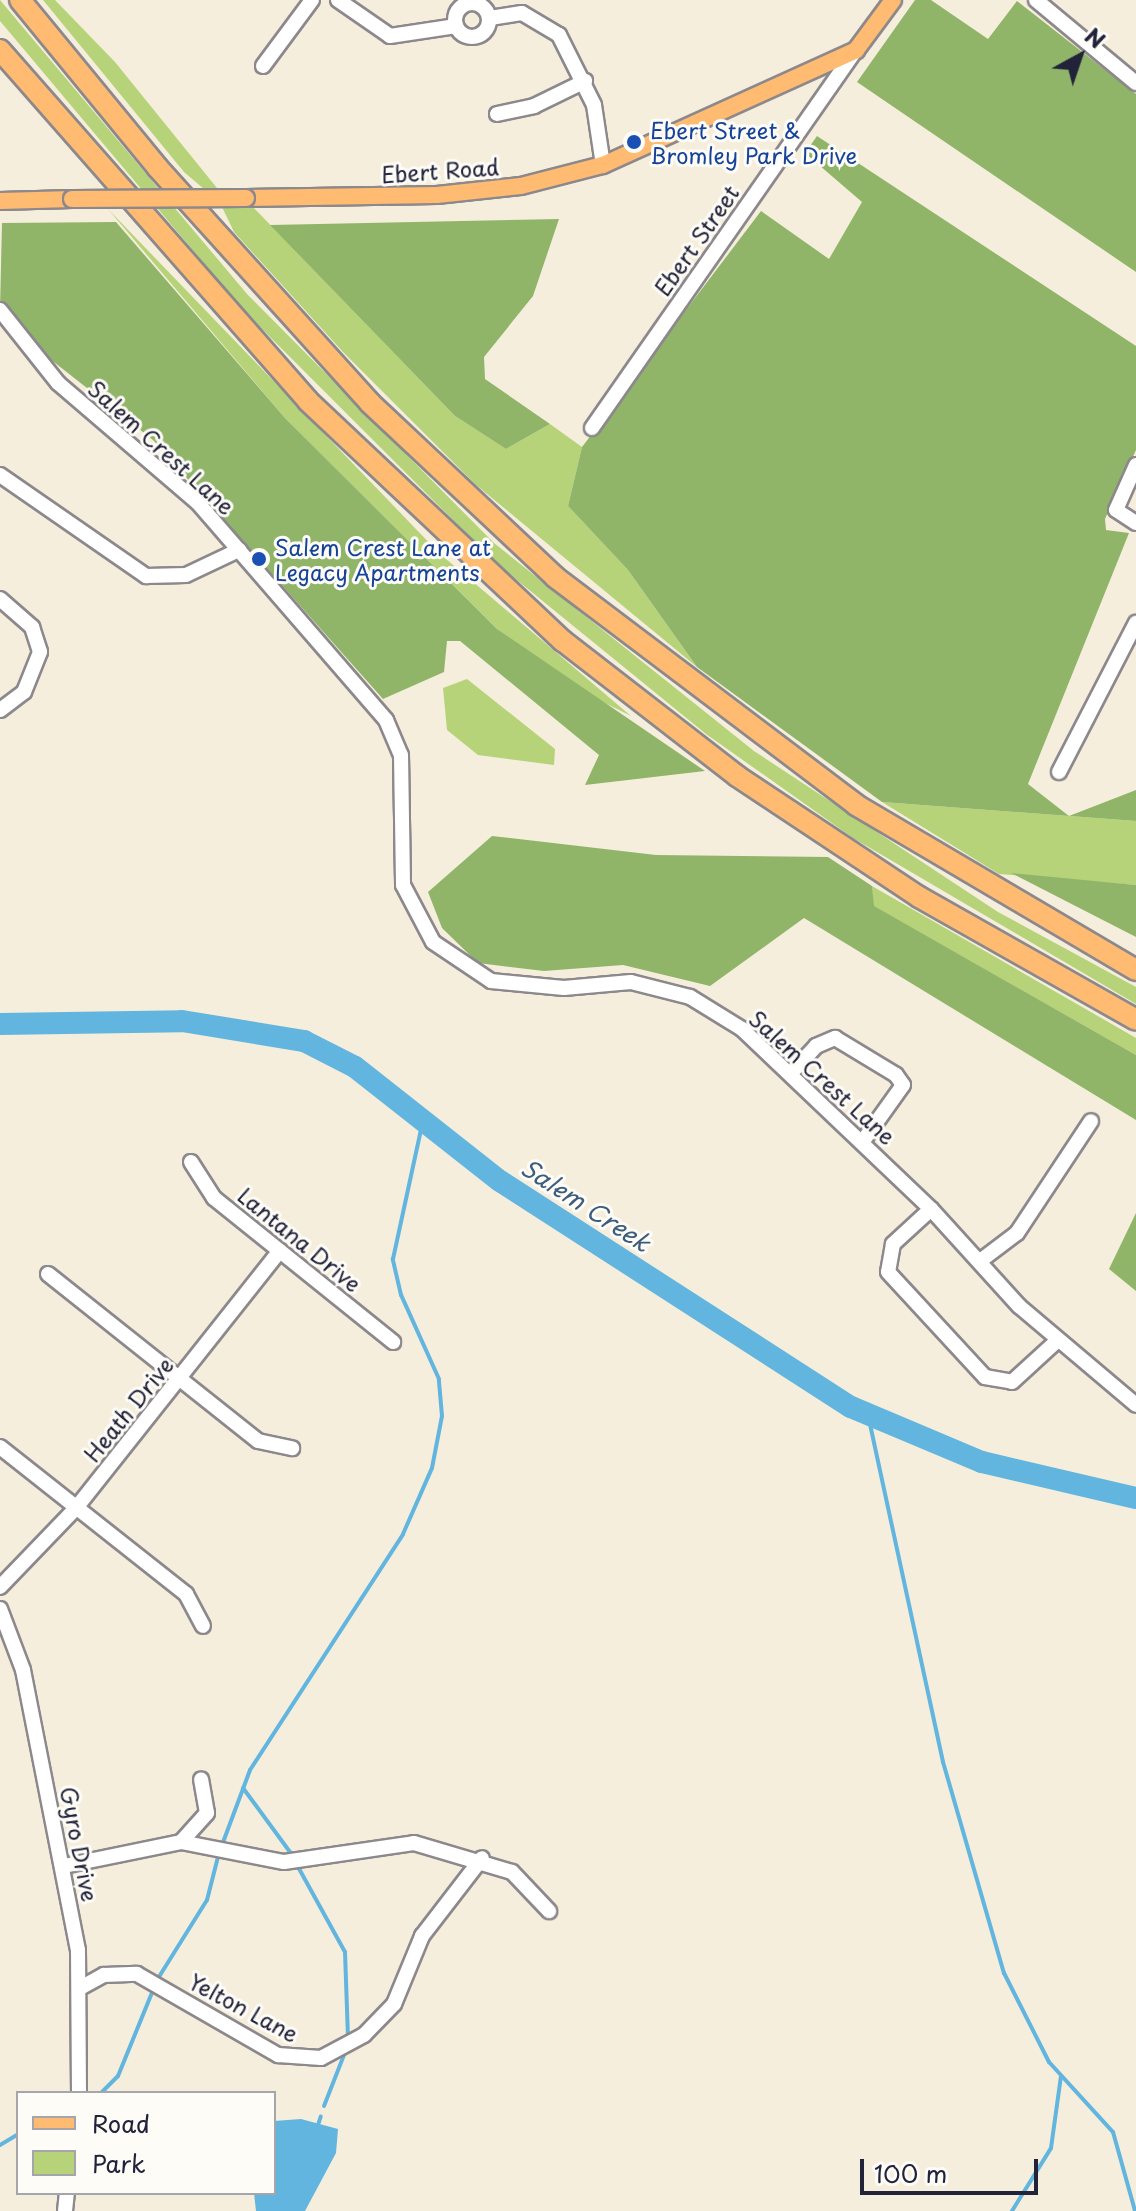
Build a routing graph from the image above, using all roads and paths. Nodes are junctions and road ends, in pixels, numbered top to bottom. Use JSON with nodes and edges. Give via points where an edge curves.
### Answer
{"nodes":[{"id":1,"x":20,"y":0,"type":"edge"},
{"id":2,"x":312,"y":0,"type":"edge"},
{"id":3,"x":338,"y":0,"type":"edge"},
{"id":4,"x":893,"y":0,"type":"edge"},
{"id":5,"x":1036,"y":0,"type":"edge"},
{"id":6,"x":472,"y":1,"type":"edge"},
{"id":7,"x":490,"y":18,"type":"junction"},
{"id":8,"x":456,"y":26,"type":"junction"},
{"id":9,"x":0,"y":50,"type":"edge"},
{"id":10,"x":856,"y":50,"type":"junction"},
{"id":11,"x":263,"y":66,"type":"dead end"},
{"id":12,"x":585,"y":81,"type":"junction"},
{"id":13,"x":1136,"y":83,"type":"edge"},
{"id":14,"x":497,"y":114,"type":"dead end"},
{"id":15,"x":603,"y":165,"type":"junction"},
{"id":16,"x":0,"y":201,"type":"edge"},
{"id":17,"x":0,"y":310,"type":"edge"},
{"id":18,"x":592,"y":428,"type":"dead end"},
{"id":19,"x":1136,"y":465,"type":"edge"},
{"id":20,"x":0,"y":475,"type":"edge"},
{"id":21,"x":1136,"y":523,"type":"edge"},
{"id":22,"x":239,"y":550,"type":"junction"},
{"id":23,"x":0,"y":599,"type":"edge"},
{"id":24,"x":1136,"y":623,"type":"edge"},
{"id":25,"x":0,"y":710,"type":"edge"},
{"id":26,"x":1059,"y":772,"type":"dead end"},
{"id":27,"x":1136,"y":970,"type":"edge"},
{"id":28,"x":1136,"y":1020,"type":"edge"},
{"id":29,"x":791,"y":1073,"type":"junction"},
{"id":30,"x":1091,"y":1121,"type":"dead end"},
{"id":31,"x":863,"y":1141,"type":"junction"},
{"id":32,"x":191,"y":1162,"type":"dead end"},
{"id":33,"x":931,"y":1209,"type":"junction"},
{"id":34,"x":280,"y":1251,"type":"junction"},
{"id":35,"x":980,"y":1261,"type":"junction"},
{"id":36,"x":48,"y":1274,"type":"dead end"},
{"id":37,"x":1058,"y":1340,"type":"junction"},
{"id":38,"x":393,"y":1342,"type":"dead end"},
{"id":39,"x":179,"y":1381,"type":"junction"},
{"id":40,"x":1136,"y":1405,"type":"edge"},
{"id":41,"x":0,"y":1447,"type":"edge"},
{"id":42,"x":292,"y":1448,"type":"dead end"},
{"id":43,"x":76,"y":1508,"type":"junction"},
{"id":44,"x":0,"y":1587,"type":"edge"},
{"id":45,"x":0,"y":1609,"type":"edge"},
{"id":46,"x":203,"y":1626,"type":"dead end"},
{"id":47,"x":201,"y":1780,"type":"dead end"},
{"id":48,"x":181,"y":1842,"type":"junction"},
{"id":49,"x":482,"y":1858,"type":"junction"},
{"id":50,"x":64,"y":1866,"type":"junction"},
{"id":51,"x":549,"y":1911,"type":"dead end"},
{"id":52,"x":82,"y":1987,"type":"junction"},
{"id":53,"x":79,"y":2091,"type":"edge"}],
"edges":[{"from":1,"to":27,"type":"highway","via":[[157,167],[370,403],[555,577],[856,805]]},
{"from":2,"to":11,"type":"street"},
{"from":3,"to":8,"type":"street","via":[[390,36]]},
{"from":4,"to":10,"type":"main road","name":"Ebert Street"},
{"from":5,"to":13,"type":"street"},
{"from":6,"to":7,"type":"street"},
{"from":6,"to":8,"type":"street","via":[[458,10]]},
{"from":7,"to":8,"type":"street","via":[[476,37]]},
{"from":7,"to":12,"type":"street","via":[[522,13],[548,25]]},
{"from":9,"to":28,"type":"highway","via":[[308,401],[563,641],[737,776],[919,897]]},
{"from":10,"to":15,"type":"main road","name":"Ebert Road"},
{"from":10,"to":18,"type":"street","name":"Ebert Street"},
{"from":12,"to":14,"type":"street","via":[[534,106]]},
{"from":12,"to":15,"type":"street"},
{"from":15,"to":16,"type":"main road","name":"Ebert Road","bridge":true,"via":[[521,186],[437,195]]},
{"from":17,"to":22,"type":"street","name":"Salem Crest Lane","via":[[58,383],[198,503]]},
{"from":19,"to":21,"type":"street","via":[[1116,510]]},
{"from":20,"to":22,"type":"street","via":[[146,576],[186,575]]},
{"from":22,"to":29,"type":"street","name":"Salem Crest Lane","via":[[386,720],[401,755],[403,885],[433,942],[491,981],[564,988],[631,982],[690,997]]},
{"from":23,"to":25,"type":"street","via":[[32,627],[40,652],[24,692]]},
{"from":24,"to":26,"type":"street"},
{"from":29,"to":31,"type":"street","name":"Salem Crest Lane"},
{"from":29,"to":31,"type":"street","via":[[816,1046],[835,1038],[896,1075],[903,1085]]},
{"from":30,"to":35,"type":"street","via":[[1017,1233]]},
{"from":31,"to":33,"type":"street","name":"Salem Crest Lane"},
{"from":32,"to":34,"type":"street","name":"Lantana Drive","via":[[214,1198]]},
{"from":33,"to":35,"type":"street","name":"Salem Crest Lane"},
{"from":33,"to":37,"type":"street","via":[[893,1244],[888,1272],[985,1377],[1012,1382]]},
{"from":34,"to":38,"type":"street","name":"Lantana Drive"},
{"from":34,"to":39,"type":"street","name":"Heath Drive"},
{"from":35,"to":37,"type":"street","name":"Salem Crest Lane"},
{"from":36,"to":39,"type":"street"},
{"from":37,"to":40,"type":"street","name":"Salem Crest Lane"},
{"from":39,"to":42,"type":"street","via":[[258,1441]]},
{"from":39,"to":43,"type":"street","name":"Heath Drive"},
{"from":41,"to":43,"type":"street"},
{"from":43,"to":44,"type":"street","name":"Heath Drive"},
{"from":43,"to":46,"type":"street","via":[[186,1594]]},
{"from":45,"to":50,"type":"street","name":"Gyro Drive","via":[[15,1639]]},
{"from":47,"to":48,"type":"street","via":[[207,1813]]},
{"from":48,"to":49,"type":"street","via":[[284,1862],[414,1843]]},
{"from":48,"to":50,"type":"street"},
{"from":49,"to":51,"type":"street","via":[[512,1872]]},
{"from":49,"to":52,"type":"street","name":"Yelton Lane","via":[[422,1936],[394,2004],[364,2035],[321,2058],[278,2055],[137,1974],[104,1975]]},
{"from":50,"to":52,"type":"street","name":"Gyro Drive"},
{"from":52,"to":53,"type":"street","name":"Gyro Drive"}]}
